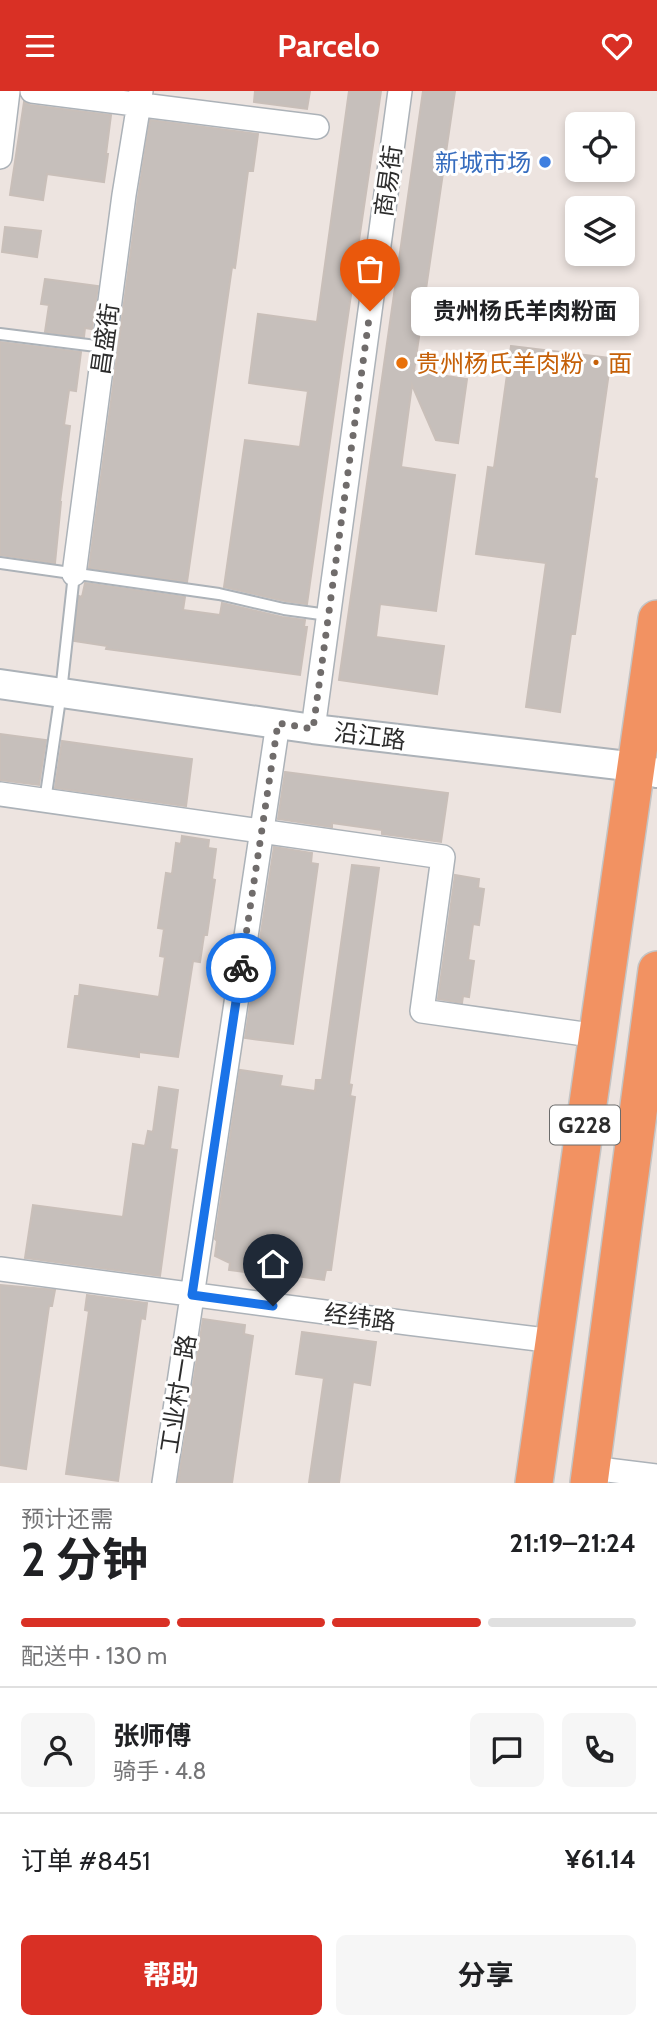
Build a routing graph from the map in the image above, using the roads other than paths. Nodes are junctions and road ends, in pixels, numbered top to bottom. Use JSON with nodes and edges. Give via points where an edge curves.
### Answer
{"nodes":[{"id":1,"x":8,"y":91,"type":"edge"},
{"id":2,"x":32,"y":91,"type":"edge"},
{"id":3,"x":400,"y":91,"type":"edge"},
{"id":4,"x":140,"y":98,"type":"edge"},
{"id":5,"x":317,"y":127,"type":"dead end"},
{"id":6,"x":0,"y":157,"type":"edge"},
{"id":7,"x":0,"y":334,"type":"edge"},
{"id":8,"x":104,"y":347,"type":"junction"},
{"id":9,"x":0,"y":563,"type":"edge"},
{"id":10,"x":74,"y":574,"type":"junction"},
{"id":11,"x":328,"y":615,"type":"junction"},
{"id":12,"x":657,"y":619,"type":"edge"},
{"id":13,"x":0,"y":684,"type":"edge"},
{"id":14,"x":61,"y":692,"type":"junction"},
{"id":15,"x":278,"y":723,"type":"junction"},
{"id":16,"x":313,"y":729,"type":"junction"},
{"id":17,"x":650,"y":764,"type":"edge"},
{"id":18,"x":0,"y":795,"type":"edge"},
{"id":19,"x":45,"y":801,"type":"junction"},
{"id":20,"x":261,"y":831,"type":"junction"},
{"id":21,"x":657,"y":970,"type":"edge"},
{"id":22,"x":598,"y":1036,"type":"junction"},
{"id":23,"x":0,"y":1269,"type":"edge"},
{"id":24,"x":192,"y":1295,"type":"junction"},
{"id":25,"x":554,"y":1341,"type":"junction"},
{"id":26,"x":590,"y":1475,"type":"edge"},
{"id":27,"x":657,"y":1476,"type":"edge"},
{"id":28,"x":164,"y":1483,"type":"edge"},
{"id":29,"x":534,"y":1483,"type":"edge"}],
"edges":[{"from":1,"to":6,"type":"street"},
{"from":2,"to":4,"type":"street"},
{"from":3,"to":11,"type":"street","name":"商易街"},
{"from":4,"to":5,"type":"street"},
{"from":4,"to":8,"type":"street","name":"昌盛街"},
{"from":7,"to":8,"type":"lane"},
{"from":8,"to":10,"type":"street","name":"昌盛街"},
{"from":9,"to":10,"type":"lane"},
{"from":10,"to":11,"type":"lane"},
{"from":10,"to":14,"type":"lane"},
{"from":11,"to":16,"type":"street","name":"商易街"},
{"from":12,"to":17,"type":"highway","number":"G228"},
{"from":13,"to":14,"type":"street","name":"沿江路"},
{"from":14,"to":15,"type":"street","name":"沿江路"},
{"from":14,"to":19,"type":"lane"},
{"from":15,"to":16,"type":"street","name":"沿江路"},
{"from":15,"to":20,"type":"street","name":"工业村一路"},
{"from":16,"to":17,"type":"street","name":"沿江路"},
{"from":17,"to":22,"type":"highway","number":"G228"},
{"from":18,"to":19,"type":"street"},
{"from":19,"to":20,"type":"street"},
{"from":20,"to":22,"type":"street","via":[[443,857],[422,1011]]},
{"from":20,"to":24,"type":"street","name":"工业村一路"},
{"from":21,"to":26,"type":"highway","number":"G228"},
{"from":22,"to":25,"type":"highway","number":"G228"},
{"from":23,"to":24,"type":"street","name":"经纬路"},
{"from":24,"to":25,"type":"street","name":"经纬路"},
{"from":24,"to":28,"type":"street","name":"工业村一路"},
{"from":25,"to":29,"type":"highway","number":"G228"},
{"from":26,"to":27,"type":"street"}]}
